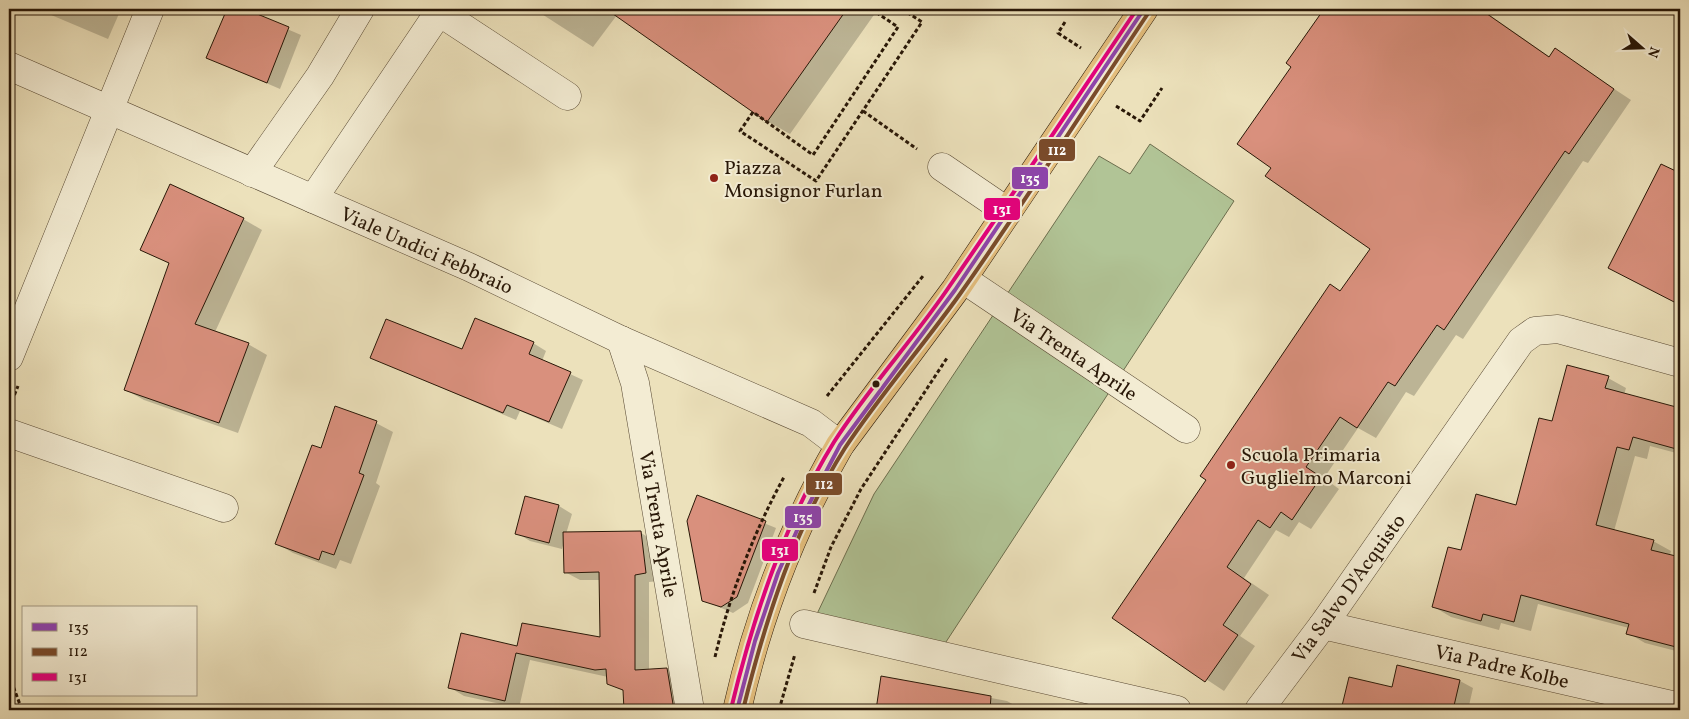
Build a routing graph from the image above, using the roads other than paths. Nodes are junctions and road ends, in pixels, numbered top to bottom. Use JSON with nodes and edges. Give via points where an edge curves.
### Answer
{"nodes":[{"id":1,"x":150,"y":9,"type":"edge"},
{"id":2,"x":360,"y":9,"type":"edge"},
{"id":3,"x":1144,"y":9,"type":"edge"},
{"id":4,"x":436,"y":11,"type":"edge"},
{"id":5,"x":9,"y":66,"type":"edge"},
{"id":6,"x":567,"y":96,"type":"dead end"},
{"id":7,"x":108,"y":110,"type":"junction"},
{"id":8,"x":942,"y":167,"type":"road end"},
{"id":9,"x":252,"y":173,"type":"junction"},
{"id":10,"x":313,"y":199,"type":"junction"},
{"id":11,"x":1008,"y":212,"type":"junction"},
{"id":12,"x":963,"y":279,"type":"junction"},
{"id":13,"x":621,"y":340,"type":"junction"},
{"id":14,"x":9,"y":357,"type":"edge"},
{"id":15,"x":1680,"y":363,"type":"edge"},
{"id":16,"x":1186,"y":428,"type":"dead end"},
{"id":17,"x":9,"y":433,"type":"edge"},
{"id":18,"x":840,"y":445,"type":"junction"},
{"id":19,"x":224,"y":508,"type":"dead end"},
{"id":20,"x":804,"y":624,"type":"road end"},
{"id":21,"x":1323,"y":625,"type":"junction"},
{"id":22,"x":1680,"y":707,"type":"edge"},
{"id":23,"x":690,"y":710,"type":"edge"},
{"id":24,"x":737,"y":710,"type":"edge"},
{"id":25,"x":1177,"y":710,"type":"edge"},
{"id":26,"x":1259,"y":710,"type":"edge"}],
"edges":[{"from":1,"to":7,"type":"street"},
{"from":2,"to":9,"type":"street","via":[[320,76]]},
{"from":3,"to":11,"type":"main road"},
{"from":4,"to":6,"type":"street"},
{"from":4,"to":10,"type":"street"},
{"from":5,"to":7,"type":"street","name":"Viale Undici Febbraio"},
{"from":7,"to":9,"type":"street","name":"Viale Undici Febbraio"},
{"from":7,"to":14,"type":"street"},
{"from":8,"to":11,"type":"street"},
{"from":9,"to":10,"type":"street","name":"Viale Undici Febbraio"},
{"from":10,"to":13,"type":"street","name":"Viale Undici Febbraio","via":[[469,267]]},
{"from":11,"to":12,"type":"main road"},
{"from":12,"to":16,"type":"street","name":"Via Trenta Aprile"},
{"from":12,"to":18,"type":"main road"},
{"from":13,"to":18,"type":"street","name":"Viale Undici Febbraio","via":[[810,423]]},
{"from":13,"to":23,"type":"street","name":"Via Trenta Aprile","via":[[635,383]]},
{"from":15,"to":21,"type":"street","name":"Via Salvo D'Acquisto","via":[[1558,329],[1535,331],[1521,341]]},
{"from":17,"to":19,"type":"street"},
{"from":18,"to":24,"type":"main road","via":[[779,567],[752,648]]},
{"from":20,"to":25,"type":"street"},
{"from":21,"to":22,"type":"street","name":"Via Padre Kolbe"},
{"from":21,"to":26,"type":"street","name":"Via Salvo D'Acquisto"}]}
